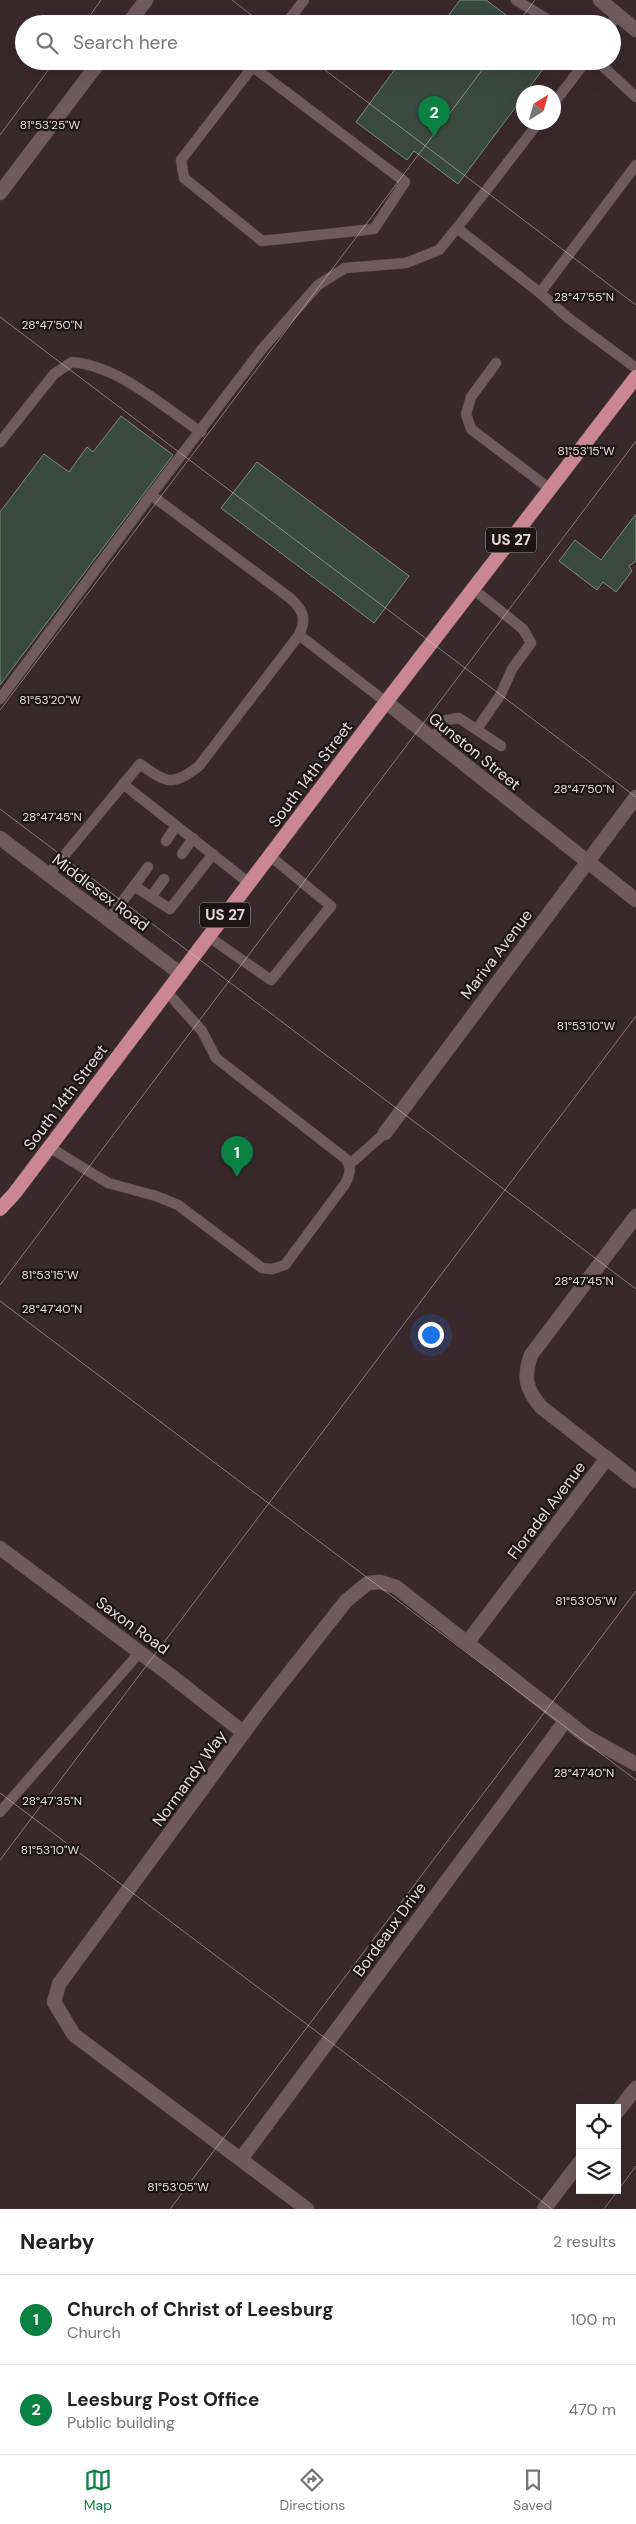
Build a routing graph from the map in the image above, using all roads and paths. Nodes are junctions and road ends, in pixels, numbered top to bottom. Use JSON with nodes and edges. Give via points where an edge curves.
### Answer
{"nodes":[{"id":1,"x":146,"y":0,"type":"edge"},
{"id":2,"x":304,"y":0,"type":"edge"},
{"id":3,"x":516,"y":0,"type":"edge"},
{"id":4,"x":600,"y":0,"type":"edge"},
{"id":5,"x":135,"y":15,"type":"edge"},
{"id":6,"x":293,"y":15,"type":"edge"},
{"id":7,"x":540,"y":15,"type":"edge"},
{"id":8,"x":611,"y":15,"type":"edge"},
{"id":9,"x":621,"y":22,"type":"edge"},
{"id":10,"x":636,"y":30,"type":"edge"},
{"id":11,"x":93,"y":70,"type":"edge"},
{"id":12,"x":250,"y":70,"type":"edge"},
{"id":13,"x":263,"y":70,"type":"edge"},
{"id":14,"x":579,"y":70,"type":"edge"},
{"id":15,"x":606,"y":70,"type":"edge"},
{"id":16,"x":561,"y":94,"type":"edge"},
{"id":17,"x":636,"y":97,"type":"edge"},
{"id":18,"x":533,"y":130,"type":"edge"},
{"id":19,"x":636,"y":165,"type":"edge"},
{"id":20,"x":0,"y":193,"type":"edge"},
{"id":21,"x":457,"y":228,"type":"junction"},
{"id":22,"x":540,"y":293,"type":"junction"},
{"id":23,"x":496,"y":363,"type":"dead end"},
{"id":24,"x":636,"y":368,"type":"edge"},
{"id":25,"x":636,"y":377,"type":"edge"},
{"id":26,"x":200,"y":432,"type":"junction"},
{"id":27,"x":0,"y":442,"type":"edge"},
{"id":28,"x":550,"y":489,"type":"junction"},
{"id":29,"x":151,"y":495,"type":"junction"},
{"id":30,"x":473,"y":589,"type":"junction"},
{"id":31,"x":299,"y":635,"type":"junction"},
{"id":32,"x":0,"y":699,"type":"edge"},
{"id":33,"x":386,"y":702,"type":"junction"},
{"id":34,"x":477,"y":729,"type":"junction"},
{"id":35,"x":432,"y":739,"type":"junction"},
{"id":36,"x":501,"y":746,"type":"dead end"},
{"id":37,"x":123,"y":784,"type":"junction"},
{"id":38,"x":636,"y":797,"type":"edge"},
{"id":39,"x":176,"y":826,"type":"junction"},
{"id":40,"x":0,"y":838,"type":"edge"},
{"id":41,"x":193,"y":838,"type":"junction"},
{"id":42,"x":166,"y":841,"type":"dead end"},
{"id":43,"x":182,"y":854,"type":"dead end"},
{"id":44,"x":213,"y":854,"type":"junction"},
{"id":45,"x":270,"y":856,"type":"junction"},
{"id":46,"x":587,"y":863,"type":"junction"},
{"id":47,"x":148,"y":867,"type":"dead end"},
{"id":48,"x":49,"y":874,"type":"junction"},
{"id":49,"x":164,"y":879,"type":"dead end"},
{"id":50,"x":250,"y":883,"type":"junction"},
{"id":51,"x":134,"y":886,"type":"junction"},
{"id":52,"x":151,"y":897,"type":"junction"},
{"id":53,"x":636,"y":900,"type":"edge"},
{"id":54,"x":109,"y":919,"type":"junction"},
{"id":55,"x":209,"y":937,"type":"junction"},
{"id":56,"x":181,"y":974,"type":"junction"},
{"id":57,"x":167,"y":992,"type":"junction"},
{"id":58,"x":385,"y":1133,"type":"joint"},
{"id":59,"x":49,"y":1147,"type":"junction"},
{"id":60,"x":350,"y":1164,"type":"junction"},
{"id":61,"x":14,"y":1194,"type":"junction"},
{"id":62,"x":0,"y":1209,"type":"edge"},
{"id":63,"x":636,"y":1216,"type":"edge"},
{"id":64,"x":0,"y":1218,"type":"edge"},
{"id":65,"x":607,"y":1458,"type":"junction"},
{"id":66,"x":636,"y":1481,"type":"edge"},
{"id":67,"x":0,"y":1548,"type":"edge"},
{"id":68,"x":467,"y":1643,"type":"junction"},
{"id":69,"x":140,"y":1652,"type":"junction"},
{"id":70,"x":566,"y":1720,"type":"junction"},
{"id":71,"x":244,"y":1733,"type":"junction"},
{"id":72,"x":636,"y":1764,"type":"edge"},
{"id":73,"x":0,"y":1812,"type":"edge"},
{"id":74,"x":636,"y":2088,"type":"edge"},
{"id":75,"x":621,"y":2107,"type":"edge"},
{"id":76,"x":241,"y":2159,"type":"junction"},
{"id":77,"x":576,"y":2167,"type":"edge"},
{"id":78,"x":307,"y":2209,"type":"edge"},
{"id":79,"x":544,"y":2209,"type":"edge"}],
"edges":[{"from":1,"to":5,"type":"street"},
{"from":2,"to":6,"type":"lane"},
{"from":3,"to":7,"type":"lane"},
{"from":4,"to":8,"type":"street"},
{"from":9,"to":10,"type":"street"},
{"from":11,"to":20,"type":"street"},
{"from":12,"to":13,"type":"lane","via":[[181,160],[184,178],[262,241],[374,230],[405,182]]},
{"from":14,"to":16,"type":"lane"},
{"from":15,"to":17,"type":"lane"},
{"from":18,"to":21,"type":"lane"},
{"from":19,"to":22,"type":"lane"},
{"from":21,"to":22,"type":"lane"},
{"from":21,"to":26,"type":"lane","via":[[439,250],[406,263],[345,268],[318,285],[262,349]]},
{"from":22,"to":24,"type":"lane"},
{"from":23,"to":28,"type":"lane","via":[[471,397],[466,414],[471,429]]},
{"from":25,"to":28,"type":"highway","name":"South 14th Street","number":"US 27"},
{"from":26,"to":27,"type":"lane","via":[[138,389],[98,367],[72,362],[54,374]]},
{"from":26,"to":29,"type":"lane"},
{"from":28,"to":30,"type":"highway","name":"South 14th Street","number":"US 27"},
{"from":29,"to":31,"type":"lane","via":[[300,607],[304,617]]},
{"from":29,"to":32,"type":"lane"},
{"from":30,"to":33,"type":"highway","name":"South 14th Street","number":"US 27"},
{"from":30,"to":34,"type":"lane","via":[[523,629],[531,642]]},
{"from":31,"to":33,"type":"lane"},
{"from":31,"to":37,"type":"lane","via":[[199,766],[181,780],[168,781],[140,764]]},
{"from":33,"to":35,"type":"street","name":"Gunston Street"},
{"from":33,"to":45,"type":"highway","name":"South 14th Street","number":"US 27"},
{"from":34,"to":35,"type":"lane","via":[[459,718],[452,718]]},
{"from":34,"to":36,"type":"lane"},
{"from":35,"to":46,"type":"street","name":"Gunston Street"},
{"from":37,"to":39,"type":"lane"},
{"from":37,"to":48,"type":"lane"},
{"from":38,"to":46,"type":"street","name":"Mariva Avenue"},
{"from":39,"to":41,"type":"lane"},
{"from":39,"to":42,"type":"lane"},
{"from":40,"to":48,"type":"street","name":"Middlesex Road"},
{"from":41,"to":43,"type":"lane"},
{"from":41,"to":44,"type":"lane"},
{"from":44,"to":50,"type":"lane"},
{"from":44,"to":52,"type":"lane","via":[[170,908]]},
{"from":45,"to":50,"type":"highway","name":"South 14th Street","number":"US 27"},
{"from":45,"to":55,"type":"lane","via":[[331,906],[271,980]]},
{"from":46,"to":53,"type":"street","name":"Gunston Street"},
{"from":46,"to":58,"type":"street","name":"Mariva Avenue"},
{"from":47,"to":51,"type":"lane"},
{"from":48,"to":54,"type":"street","name":"Middlesex Road"},
{"from":49,"to":52,"type":"lane"},
{"from":50,"to":55,"type":"highway","name":"South 14th Street","number":"US 27"},
{"from":51,"to":52,"type":"lane"},
{"from":51,"to":54,"type":"lane"},
{"from":54,"to":56,"type":"street","name":"Middlesex Road"},
{"from":55,"to":56,"type":"highway","name":"South 14th Street","number":"US 27"},
{"from":56,"to":57,"type":"highway","name":"South 14th Street","number":"US 27"},
{"from":57,"to":59,"type":"highway","name":"South 14th Street","number":"US 27"},
{"from":57,"to":60,"type":"lane","via":[[202,1031],[216,1058]]},
{"from":58,"to":60,"type":"lane"},
{"from":59,"to":60,"type":"lane","via":[[108,1183],[178,1205],[262,1268],[272,1269],[285,1265],[346,1184]]},
{"from":59,"to":61,"type":"highway","name":"South 14th Street","number":"US 27"},
{"from":61,"to":62,"type":"highway","name":"South 14th Street","number":"US 27"},
{"from":61,"to":64,"type":"highway","name":"South 14th Street","number":"US 27"},
{"from":63,"to":65,"type":"street","name":"Floradel Avenue","via":[[553,1325],[532,1355],[526,1370],[525,1382],[531,1396]]},
{"from":65,"to":66,"type":"street"},
{"from":65,"to":68,"type":"street","name":"Floradel Avenue"},
{"from":67,"to":69,"type":"street","name":"Saxon Road"},
{"from":68,"to":70,"type":"street","name":"Normandy Way"},
{"from":68,"to":71,"type":"street","name":"Normandy Way","via":[[396,1587],[380,1582],[368,1583],[346,1601]]},
{"from":69,"to":71,"type":"street","name":"Saxon Road"},
{"from":69,"to":73,"type":"lane"},
{"from":70,"to":72,"type":"street","name":"Normandy Way","via":[[587,1737]]},
{"from":70,"to":76,"type":"street","name":"Bordeaux Drive"},
{"from":71,"to":76,"type":"street","name":"Normandy Way","via":[[59,1984],[54,2002],[74,2035]]},
{"from":74,"to":75,"type":"street"},
{"from":76,"to":78,"type":"street","name":"Normandy Way"},
{"from":77,"to":79,"type":"street"}]}
